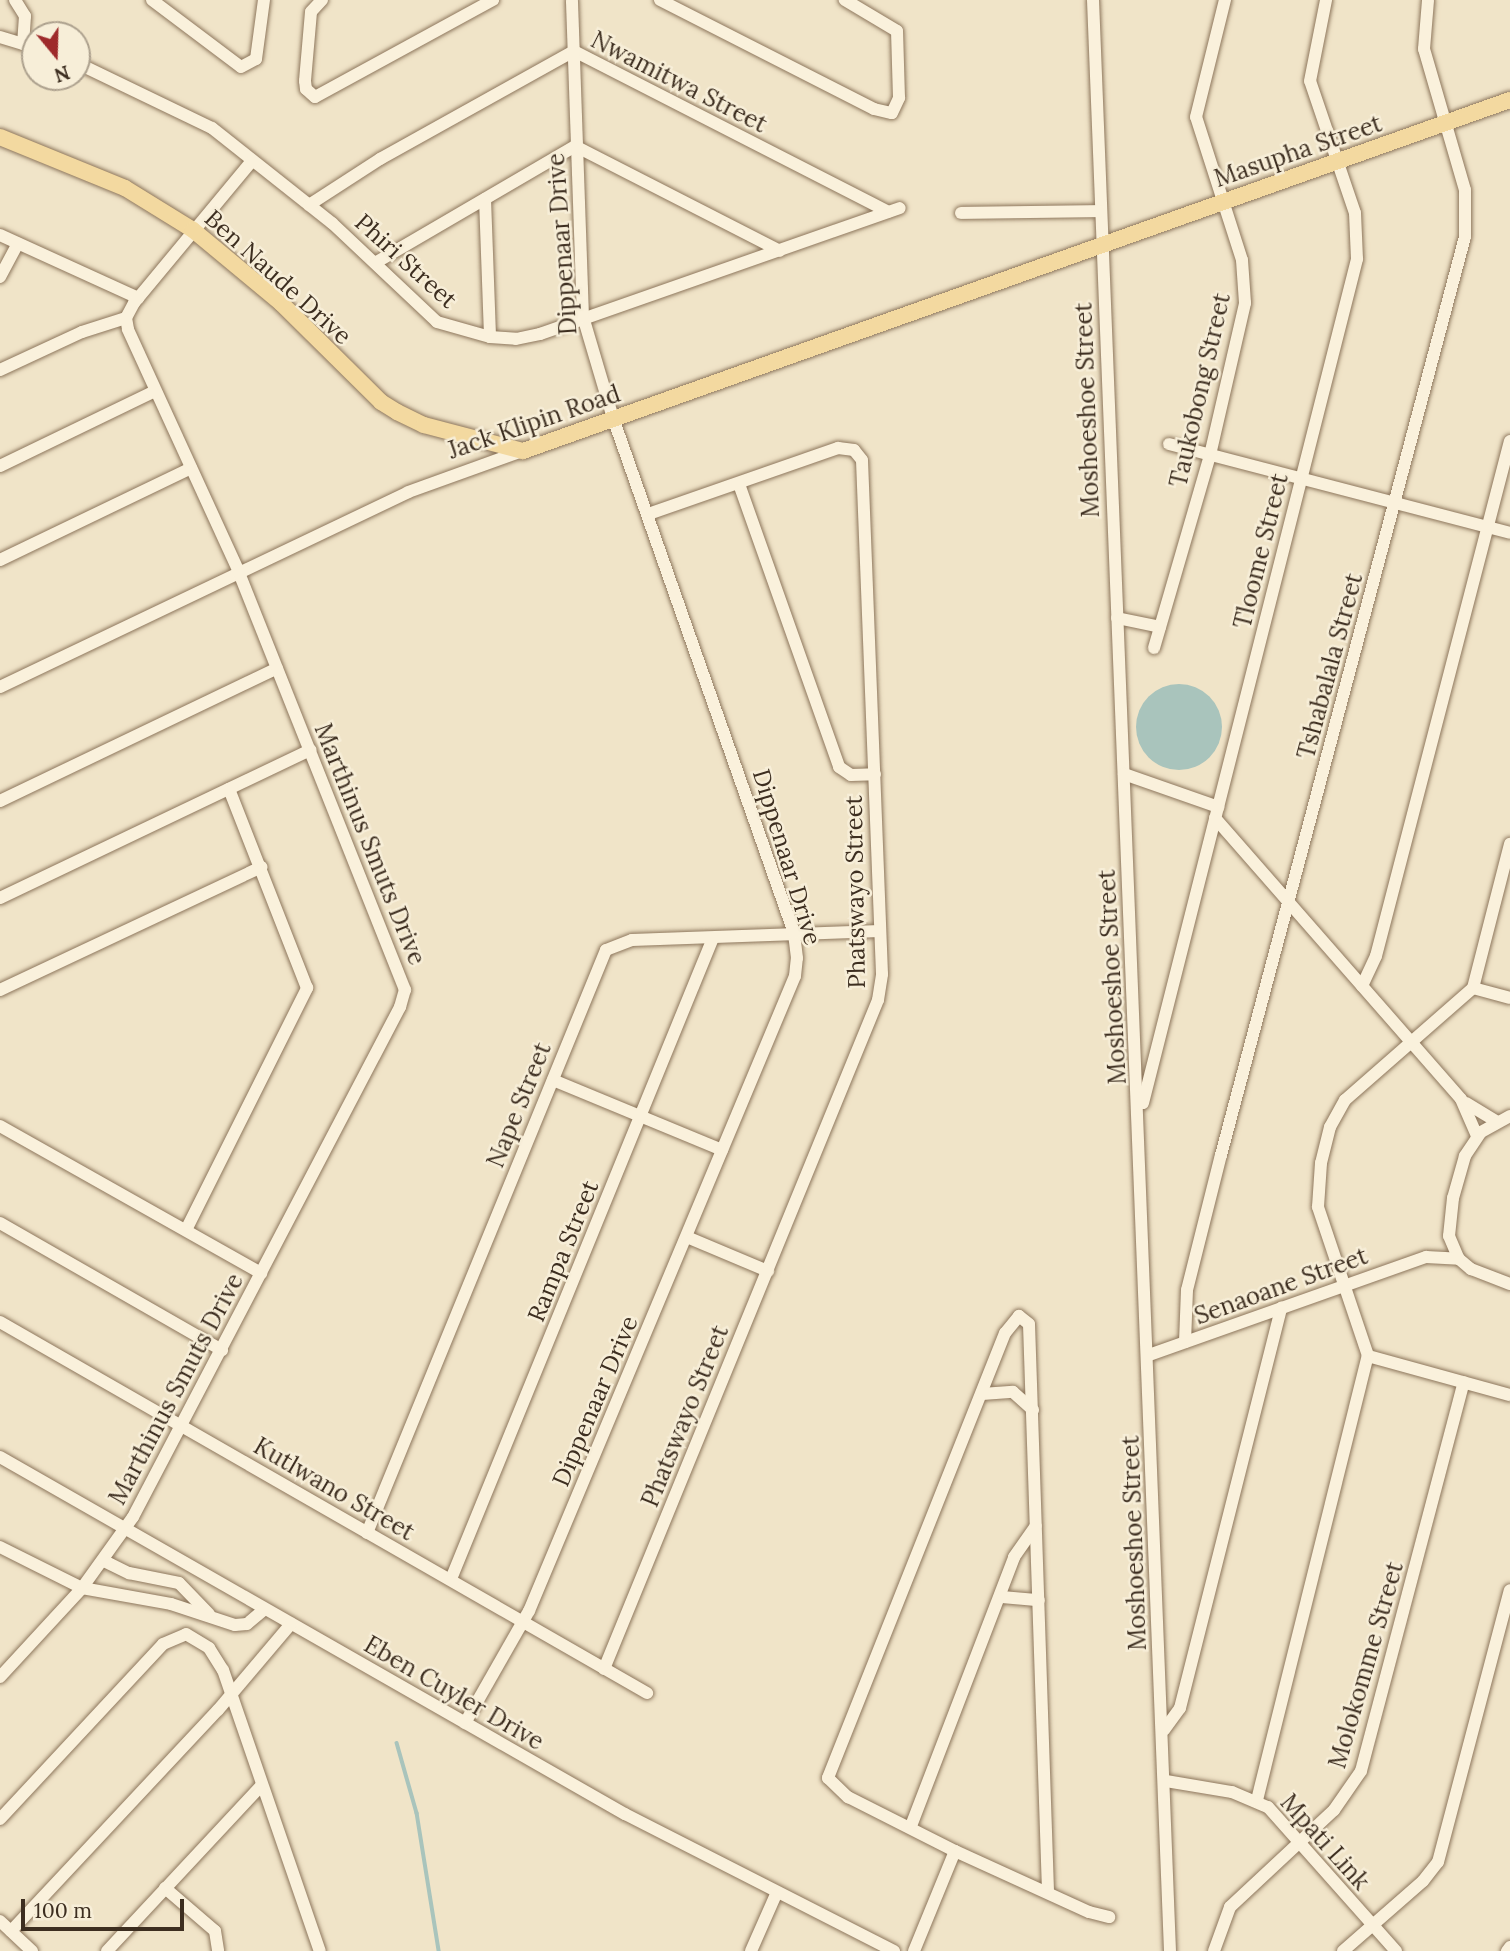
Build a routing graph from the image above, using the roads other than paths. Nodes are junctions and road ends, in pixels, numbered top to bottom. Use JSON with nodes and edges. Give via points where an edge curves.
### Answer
{"nodes":[{"id":1,"x":15,"y":0,"type":"edge"},
{"id":2,"x":152,"y":0,"type":"edge"},
{"id":3,"x":174,"y":0,"type":"edge"},
{"id":4,"x":264,"y":0,"type":"edge"},
{"id":5,"x":322,"y":0,"type":"edge"},
{"id":6,"x":493,"y":0,"type":"edge"},
{"id":7,"x":572,"y":0,"type":"edge"},
{"id":8,"x":660,"y":0,"type":"edge"},
{"id":9,"x":845,"y":0,"type":"edge"},
{"id":10,"x":1093,"y":0,"type":"edge"},
{"id":11,"x":1225,"y":0,"type":"edge"},
{"id":12,"x":1326,"y":0,"type":"edge"},
{"id":13,"x":1429,"y":0,"type":"edge"},
{"id":14,"x":170,"y":14,"type":"junction"},
{"id":15,"x":26,"y":21,"type":"edge"},
{"id":16,"x":0,"y":37,"type":"edge"},
{"id":17,"x":21,"y":44,"type":"edge"},
{"id":18,"x":574,"y":51,"type":"junction"},
{"id":19,"x":91,"y":69,"type":"edge"},
{"id":20,"x":1510,"y":100,"type":"edge"},
{"id":21,"x":1446,"y":123,"type":"junction"},
{"id":22,"x":0,"y":137,"type":"edge"},
{"id":23,"x":575,"y":146,"type":"junction"},
{"id":24,"x":253,"y":161,"type":"junction"},
{"id":25,"x":1338,"y":161,"type":"junction"},
{"id":26,"x":485,"y":199,"type":"junction"},
{"id":27,"x":1225,"y":200,"type":"junction"},
{"id":28,"x":309,"y":205,"type":"junction"},
{"id":29,"x":894,"y":210,"type":"joint"},
{"id":30,"x":1100,"y":211,"type":"junction"},
{"id":31,"x":961,"y":213,"type":"dead end"},
{"id":32,"x":193,"y":230,"type":"junction"},
{"id":33,"x":0,"y":235,"type":"edge"},
{"id":34,"x":19,"y":243,"type":"junction"},
{"id":35,"x":1101,"y":244,"type":"junction"},
{"id":36,"x":780,"y":251,"type":"junction"},
{"id":37,"x":375,"y":263,"type":"junction"},
{"id":38,"x":0,"y":278,"type":"edge"},
{"id":39,"x":138,"y":298,"type":"junction"},
{"id":40,"x":583,"y":317,"type":"junction"},
{"id":41,"x":126,"y":318,"type":"junction"},
{"id":42,"x":490,"y":337,"type":"junction"},
{"id":43,"x":0,"y":370,"type":"edge"},
{"id":44,"x":155,"y":391,"type":"junction"},
{"id":45,"x":613,"y":418,"type":"junction"},
{"id":46,"x":1510,"y":441,"type":"edge"},
{"id":47,"x":1169,"y":444,"type":"dead end"},
{"id":48,"x":523,"y":451,"type":"junction"},
{"id":49,"x":1210,"y":455,"type":"junction"},
{"id":50,"x":0,"y":466,"type":"edge"},
{"id":51,"x":191,"y":468,"type":"junction"},
{"id":52,"x":1301,"y":479,"type":"junction"},
{"id":53,"x":739,"y":484,"type":"junction"},
{"id":54,"x":1395,"y":503,"type":"junction"},
{"id":55,"x":649,"y":514,"type":"junction"},
{"id":56,"x":1488,"y":528,"type":"junction"},
{"id":57,"x":1510,"y":533,"type":"edge"},
{"id":58,"x":0,"y":560,"type":"edge"},
{"id":59,"x":239,"y":572,"type":"junction"},
{"id":60,"x":1117,"y":618,"type":"junction"},
{"id":61,"x":1160,"y":627,"type":"junction"},
{"id":62,"x":1154,"y":648,"type":"dead end"},
{"id":63,"x":277,"y":668,"type":"junction"},
{"id":64,"x":0,"y":687,"type":"edge"},
{"id":65,"x":310,"y":750,"type":"junction"},
{"id":66,"x":875,"y":774,"type":"junction"},
{"id":67,"x":1124,"y":774,"type":"junction"},
{"id":68,"x":229,"y":789,"type":"junction"},
{"id":69,"x":0,"y":801,"type":"edge"},
{"id":70,"x":1216,"y":812,"type":"junction"},
{"id":71,"x":1510,"y":844,"type":"edge"},
{"id":72,"x":261,"y":867,"type":"junction"},
{"id":73,"x":0,"y":898,"type":"edge"},
{"id":74,"x":1288,"y":901,"type":"junction"},
{"id":75,"x":880,"y":931,"type":"junction"},
{"id":76,"x":793,"y":933,"type":"junction"},
{"id":77,"x":713,"y":939,"type":"junction"},
{"id":78,"x":1362,"y":986,"type":"junction"},
{"id":79,"x":1473,"y":988,"type":"junction"},
{"id":80,"x":0,"y":990,"type":"edge"},
{"id":81,"x":1510,"y":998,"type":"edge"},
{"id":82,"x":1410,"y":1041,"type":"junction"},
{"id":83,"x":552,"y":1080,"type":"junction"},
{"id":84,"x":1461,"y":1099,"type":"junction"},
{"id":85,"x":1140,"y":1113,"type":"junction"},
{"id":86,"x":641,"y":1114,"type":"junction"},
{"id":87,"x":1510,"y":1116,"type":"edge"},
{"id":88,"x":1496,"y":1121,"type":"junction"},
{"id":89,"x":0,"y":1126,"type":"edge"},
{"id":90,"x":1477,"y":1136,"type":"junction"},
{"id":91,"x":722,"y":1150,"type":"junction"},
{"id":92,"x":0,"y":1223,"type":"edge"},
{"id":93,"x":186,"y":1230,"type":"junction"},
{"id":94,"x":1449,"y":1236,"type":"junction"},
{"id":95,"x":687,"y":1237,"type":"junction"},
{"id":96,"x":1426,"y":1257,"type":"junction"},
{"id":97,"x":1459,"y":1259,"type":"junction"},
{"id":98,"x":768,"y":1271,"type":"junction"},
{"id":99,"x":261,"y":1273,"type":"junction"},
{"id":100,"x":1510,"y":1284,"type":"edge"},
{"id":101,"x":1342,"y":1287,"type":"junction"},
{"id":102,"x":1281,"y":1308,"type":"junction"},
{"id":103,"x":0,"y":1322,"type":"edge"},
{"id":104,"x":1185,"y":1342,"type":"junction"},
{"id":105,"x":222,"y":1350,"type":"junction"},
{"id":106,"x":1149,"y":1355,"type":"junction"},
{"id":107,"x":1368,"y":1356,"type":"junction"},
{"id":108,"x":1464,"y":1382,"type":"junction"},
{"id":109,"x":982,"y":1394,"type":"junction"},
{"id":110,"x":1510,"y":1395,"type":"edge"},
{"id":111,"x":1033,"y":1410,"type":"junction"},
{"id":112,"x":181,"y":1426,"type":"junction"},
{"id":113,"x":0,"y":1457,"type":"edge"},
{"id":114,"x":1036,"y":1526,"type":"junction"},
{"id":115,"x":125,"y":1529,"type":"junction"},
{"id":116,"x":367,"y":1533,"type":"junction"},
{"id":117,"x":0,"y":1547,"type":"edge"},
{"id":118,"x":104,"y":1561,"type":"junction"},
{"id":119,"x":451,"y":1579,"type":"junction"},
{"id":120,"x":82,"y":1588,"type":"junction"},
{"id":121,"x":1510,"y":1590,"type":"edge"},
{"id":122,"x":1002,"y":1597,"type":"junction"},
{"id":123,"x":1039,"y":1600,"type":"junction"},
{"id":124,"x":265,"y":1609,"type":"junction"},
{"id":125,"x":209,"y":1614,"type":"junction"},
{"id":126,"x":523,"y":1623,"type":"junction"},
{"id":127,"x":291,"y":1624,"type":"junction"},
{"id":128,"x":604,"y":1669,"type":"junction"},
{"id":129,"x":0,"y":1677,"type":"edge"},
{"id":130,"x":647,"y":1693,"type":"dead end"},
{"id":131,"x":232,"y":1695,"type":"junction"},
{"id":132,"x":466,"y":1723,"type":"junction"},
{"id":133,"x":1164,"y":1730,"type":"junction"},
{"id":134,"x":1166,"y":1782,"type":"junction"},
{"id":135,"x":262,"y":1785,"type":"junction"},
{"id":136,"x":1257,"y":1800,"type":"junction"},
{"id":137,"x":0,"y":1819,"type":"edge"},
{"id":138,"x":911,"y":1826,"type":"junction"},
{"id":139,"x":1298,"y":1842,"type":"junction"},
{"id":140,"x":955,"y":1851,"type":"junction"},
{"id":141,"x":165,"y":1888,"type":"junction"},
{"id":142,"x":1048,"y":1891,"type":"junction"},
{"id":143,"x":777,"y":1892,"type":"junction"},
{"id":144,"x":1109,"y":1917,"type":"dead end"},
{"id":145,"x":0,"y":1921,"type":"edge"},
{"id":146,"x":1372,"y":1925,"type":"junction"},
{"id":147,"x":10,"y":1931,"type":"junction"},
{"id":148,"x":1510,"y":1947,"type":"edge"},
{"id":149,"x":32,"y":1951,"type":"edge"},
{"id":150,"x":107,"y":1951,"type":"edge"},
{"id":151,"x":218,"y":1951,"type":"edge"},
{"id":152,"x":320,"y":1951,"type":"edge"},
{"id":153,"x":751,"y":1951,"type":"edge"},
{"id":154,"x":894,"y":1951,"type":"edge"},
{"id":155,"x":914,"y":1951,"type":"edge"},
{"id":156,"x":1170,"y":1951,"type":"edge"},
{"id":157,"x":1214,"y":1951,"type":"edge"},
{"id":158,"x":1343,"y":1951,"type":"edge"},
{"id":159,"x":1396,"y":1951,"type":"edge"},
{"id":160,"x":1507,"y":1951,"type":"edge"}],
"edges":[{"from":1,"to":15,"type":"street"},
{"from":2,"to":14,"type":"street"},
{"from":3,"to":14,"type":"street"},
{"from":4,"to":14,"type":"street","via":[[259,50],[249,66],[234,65]]},
{"from":5,"to":6,"type":"street","via":[[311,12],[305,81],[308,93],[320,97]]},
{"from":7,"to":18,"type":"street","name":"Dippenaar Drive"},
{"from":8,"to":9,"type":"street","via":[[874,109],[892,113],[899,98],[895,26]]},
{"from":10,"to":30,"type":"street","name":"Moshoeshoe Street"},
{"from":11,"to":27,"type":"street","name":"Taukobong Street","via":[[1196,117]]},
{"from":12,"to":25,"type":"street","name":"Tloome Street","via":[[1310,81]]},
{"from":13,"to":21,"type":"street","name":"Tshabalala Street","via":[[1424,49]]},
{"from":16,"to":17,"type":"street"},
{"from":18,"to":23,"type":"street","name":"Dippenaar Drive"},
{"from":18,"to":28,"type":"street","name":"Nwamitwa Street","via":[[391,152]]},
{"from":18,"to":29,"type":"street","name":"Nwamitwa Street"},
{"from":19,"to":24,"type":"street","name":"Phiri Street","via":[[199,119]]},
{"from":20,"to":21,"type":"main road","name":"Masupha Street"},
{"from":21,"to":25,"type":"main road","name":"Masupha Street"},
{"from":21,"to":54,"type":"street","name":"Tshabalala Street","via":[[1465,190],[1467,223]]},
{"from":22,"to":32,"type":"main road","name":"Ben Naude Drive","via":[[125,188]]},
{"from":23,"to":26,"type":"street"},
{"from":23,"to":36,"type":"street"},
{"from":23,"to":40,"type":"street","name":"Dippenaar Drive"},
{"from":24,"to":28,"type":"street","name":"Phiri Street"},
{"from":24,"to":32,"type":"street"},
{"from":25,"to":27,"type":"main road","name":"Masupha Street"},
{"from":25,"to":52,"type":"street","name":"Tloome Street","via":[[1355,212],[1357,259]]},
{"from":26,"to":37,"type":"street"},
{"from":26,"to":42,"type":"street"},
{"from":27,"to":35,"type":"main road","name":"Masupha Street"},
{"from":27,"to":49,"type":"street","name":"Taukobong Street","via":[[1242,260],[1245,303]]},
{"from":28,"to":37,"type":"street","name":"Phiri Street"},
{"from":29,"to":36,"type":"street","name":"Phiri Street"},
{"from":30,"to":31,"type":"street"},
{"from":30,"to":35,"type":"street","name":"Moshoeshoe Street"},
{"from":32,"to":39,"type":"street"},
{"from":32,"to":48,"type":"main road","name":"Ben Naude Drive","via":[[281,303],[381,402],[424,425]]},
{"from":33,"to":34,"type":"street"},
{"from":34,"to":38,"type":"street"},
{"from":34,"to":39,"type":"street"},
{"from":35,"to":45,"type":"main road","name":"Jack Klipin Road"},
{"from":35,"to":60,"type":"street","name":"Moshoeshoe Street"},
{"from":36,"to":40,"type":"street","name":"Phiri Street"},
{"from":37,"to":42,"type":"street","name":"Phiri Street","via":[[437,322]]},
{"from":39,"to":41,"type":"street"},
{"from":40,"to":42,"type":"street","name":"Phiri Street","via":[[527,338]]},
{"from":40,"to":45,"type":"street","name":"Dippenaar Drive"},
{"from":41,"to":43,"type":"street","via":[[82,332]]},
{"from":41,"to":44,"type":"street","name":"Marthinus Smuts Drive"},
{"from":44,"to":50,"type":"street"},
{"from":44,"to":51,"type":"street","name":"Marthinus Smuts Drive"},
{"from":45,"to":48,"type":"main road","name":"Jack Klipin Road"},
{"from":45,"to":55,"type":"street","name":"Dippenaar Drive"},
{"from":46,"to":56,"type":"street"},
{"from":47,"to":49,"type":"street"},
{"from":48,"to":59,"type":"street","name":"Jack Klipin Road","via":[[408,492]]},
{"from":49,"to":52,"type":"street"},
{"from":49,"to":61,"type":"street","name":"Taukobong Street"},
{"from":51,"to":58,"type":"street"},
{"from":51,"to":59,"type":"street","name":"Marthinus Smuts Drive"},
{"from":52,"to":54,"type":"street"},
{"from":52,"to":70,"type":"street","name":"Tloome Street"},
{"from":53,"to":55,"type":"street","name":"Phatswayo Street"},
{"from":53,"to":66,"type":"street","via":[[839,767],[851,775]]},
{"from":53,"to":66,"type":"street","name":"Phatswayo Street","via":[[838,448],[855,450],[862,460]]},
{"from":54,"to":56,"type":"street"},
{"from":54,"to":74,"type":"street","name":"Tshabalala Street"},
{"from":55,"to":76,"type":"street","name":"Dippenaar Drive"},
{"from":56,"to":57,"type":"street"},
{"from":56,"to":78,"type":"street","via":[[1376,956]]},
{"from":59,"to":63,"type":"street","name":"Marthinus Smuts Drive"},
{"from":59,"to":64,"type":"street","name":"Jack Klipin Road"},
{"from":60,"to":61,"type":"street"},
{"from":60,"to":67,"type":"street","name":"Moshoeshoe Street"},
{"from":61,"to":62,"type":"street","name":"Taukobong Street"},
{"from":63,"to":65,"type":"street","name":"Marthinus Smuts Drive"},
{"from":63,"to":69,"type":"street"},
{"from":65,"to":68,"type":"street"},
{"from":65,"to":99,"type":"street","name":"Marthinus Smuts Drive","via":[[405,990]]},
{"from":66,"to":75,"type":"street","name":"Phatswayo Street"},
{"from":67,"to":70,"type":"street"},
{"from":67,"to":85,"type":"street","name":"Moshoeshoe Street"},
{"from":68,"to":72,"type":"street"},
{"from":68,"to":73,"type":"street"},
{"from":70,"to":74,"type":"street"},
{"from":70,"to":85,"type":"street","name":"Tloome Street"},
{"from":71,"to":79,"type":"street"},
{"from":72,"to":80,"type":"street"},
{"from":72,"to":93,"type":"street","via":[[307,988]]},
{"from":74,"to":78,"type":"street"},
{"from":74,"to":104,"type":"street","name":"Tshabalala Street","via":[[1187,1290]]},
{"from":75,"to":76,"type":"street","name":"Nape Street"},
{"from":75,"to":98,"type":"street","name":"Phatswayo Street","via":[[878,1000]]},
{"from":76,"to":77,"type":"street","name":"Nape Street"},
{"from":76,"to":91,"type":"street","name":"Dippenaar Drive","via":[[795,976]]},
{"from":77,"to":83,"type":"street","name":"Nape Street","via":[[632,940],[609,947]]},
{"from":77,"to":86,"type":"street","name":"Rampa Street"},
{"from":78,"to":82,"type":"street"},
{"from":79,"to":81,"type":"street"},
{"from":79,"to":82,"type":"street"},
{"from":82,"to":84,"type":"street"},
{"from":82,"to":101,"type":"street","via":[[1345,1100],[1330,1127],[1321,1163],[1318,1207]]},
{"from":83,"to":86,"type":"street"},
{"from":83,"to":116,"type":"street","name":"Nape Street"},
{"from":84,"to":88,"type":"street"},
{"from":84,"to":90,"type":"street"},
{"from":85,"to":106,"type":"street","name":"Moshoeshoe Street"},
{"from":86,"to":91,"type":"street"},
{"from":86,"to":119,"type":"street","name":"Rampa Street"},
{"from":87,"to":88,"type":"street"},
{"from":88,"to":90,"type":"street"},
{"from":89,"to":93,"type":"street"},
{"from":90,"to":94,"type":"street","via":[[1457,1178]]},
{"from":91,"to":95,"type":"street","name":"Dippenaar Drive"},
{"from":92,"to":105,"type":"street"},
{"from":93,"to":99,"type":"street"},
{"from":94,"to":96,"type":"street","name":"Senaoane Street"},
{"from":94,"to":97,"type":"street"},
{"from":95,"to":98,"type":"street"},
{"from":95,"to":126,"type":"street","name":"Dippenaar Drive"},
{"from":96,"to":97,"type":"street","name":"Senaoane Street"},
{"from":96,"to":101,"type":"street","name":"Senaoane Street"},
{"from":97,"to":100,"type":"street","via":[[1488,1278]]},
{"from":98,"to":128,"type":"street","name":"Phatswayo Street"},
{"from":99,"to":105,"type":"street","name":"Marthinus Smuts Drive"},
{"from":101,"to":102,"type":"street","name":"Senaoane Street"},
{"from":101,"to":107,"type":"street"},
{"from":102,"to":104,"type":"street","name":"Senaoane Street"},
{"from":102,"to":133,"type":"street","via":[[1180,1708]]},
{"from":103,"to":112,"type":"street","name":"Kutlwano Street"},
{"from":104,"to":106,"type":"street","name":"Senaoane Street"},
{"from":105,"to":112,"type":"street","name":"Marthinus Smuts Drive"},
{"from":106,"to":133,"type":"street","name":"Moshoeshoe Street"},
{"from":107,"to":108,"type":"street"},
{"from":107,"to":136,"type":"street"},
{"from":108,"to":110,"type":"street"},
{"from":108,"to":139,"type":"street","name":"Molokomme Street","via":[[1361,1771],[1349,1794]]},
{"from":109,"to":111,"type":"street","via":[[1013,1392]]},
{"from":109,"to":111,"type":"street","via":[[1013,1319],[1022,1317],[1029,1324]]},
{"from":109,"to":138,"type":"street","via":[[828,1770],[831,1785]]},
{"from":111,"to":114,"type":"street"},
{"from":112,"to":115,"type":"street","name":"Marthinus Smuts Drive"},
{"from":112,"to":116,"type":"street","name":"Kutlwano Street"},
{"from":113,"to":115,"type":"street","name":"Eben Cuyler Drive"},
{"from":114,"to":122,"type":"street","via":[[1014,1557]]},
{"from":114,"to":123,"type":"street"},
{"from":115,"to":118,"type":"street","name":"Marthinus Smuts Drive"},
{"from":115,"to":124,"type":"street","name":"Eben Cuyler Drive"},
{"from":116,"to":119,"type":"street","name":"Kutlwano Street"},
{"from":117,"to":120,"type":"street"},
{"from":118,"to":120,"type":"street","name":"Marthinus Smuts Drive"},
{"from":118,"to":125,"type":"street","via":[[129,1573],[178,1583]]},
{"from":119,"to":126,"type":"street","name":"Kutlwano Street"},
{"from":120,"to":125,"type":"street"},
{"from":120,"to":129,"type":"street","name":"Marthinus Smuts Drive"},
{"from":121,"to":146,"type":"street","via":[[1438,1861]]},
{"from":122,"to":123,"type":"street"},
{"from":122,"to":138,"type":"street"},
{"from":123,"to":142,"type":"street"},
{"from":124,"to":125,"type":"street","via":[[247,1624],[235,1625]]},
{"from":124,"to":127,"type":"street","name":"Eben Cuyler Drive"},
{"from":126,"to":128,"type":"street","name":"Kutlwano Street"},
{"from":126,"to":132,"type":"street","name":"Dippenaar Drive"},
{"from":127,"to":131,"type":"street"},
{"from":127,"to":132,"type":"street","name":"Eben Cuyler Drive"},
{"from":128,"to":130,"type":"street","name":"Kutlwano Street"},
{"from":131,"to":135,"type":"street"},
{"from":131,"to":137,"type":"street","via":[[209,1648],[186,1634],[170,1637]]},
{"from":131,"to":147,"type":"street"},
{"from":132,"to":143,"type":"street","name":"Eben Cuyler Drive","via":[[634,1819]]},
{"from":133,"to":134,"type":"street","name":"Moshoeshoe Street"},
{"from":134,"to":136,"type":"street","name":"Mpati Link"},
{"from":134,"to":156,"type":"street","name":"Moshoeshoe Street"},
{"from":135,"to":141,"type":"street"},
{"from":135,"to":152,"type":"street"},
{"from":136,"to":139,"type":"street","name":"Mpati Link"},
{"from":138,"to":140,"type":"street"},
{"from":139,"to":146,"type":"street","name":"Mpati Link"},
{"from":139,"to":157,"type":"street","name":"Molokomme Street","via":[[1230,1907]]},
{"from":140,"to":142,"type":"street"},
{"from":140,"to":155,"type":"street"},
{"from":141,"to":150,"type":"street"},
{"from":141,"to":151,"type":"street","via":[[215,1931]]},
{"from":142,"to":144,"type":"street"},
{"from":143,"to":153,"type":"street"},
{"from":143,"to":154,"type":"street","name":"Eben Cuyler Drive"},
{"from":145,"to":147,"type":"street"},
{"from":146,"to":158,"type":"street"},
{"from":146,"to":159,"type":"street","name":"Mpati Link"},
{"from":147,"to":149,"type":"street"},
{"from":148,"to":160,"type":"street"}]}
